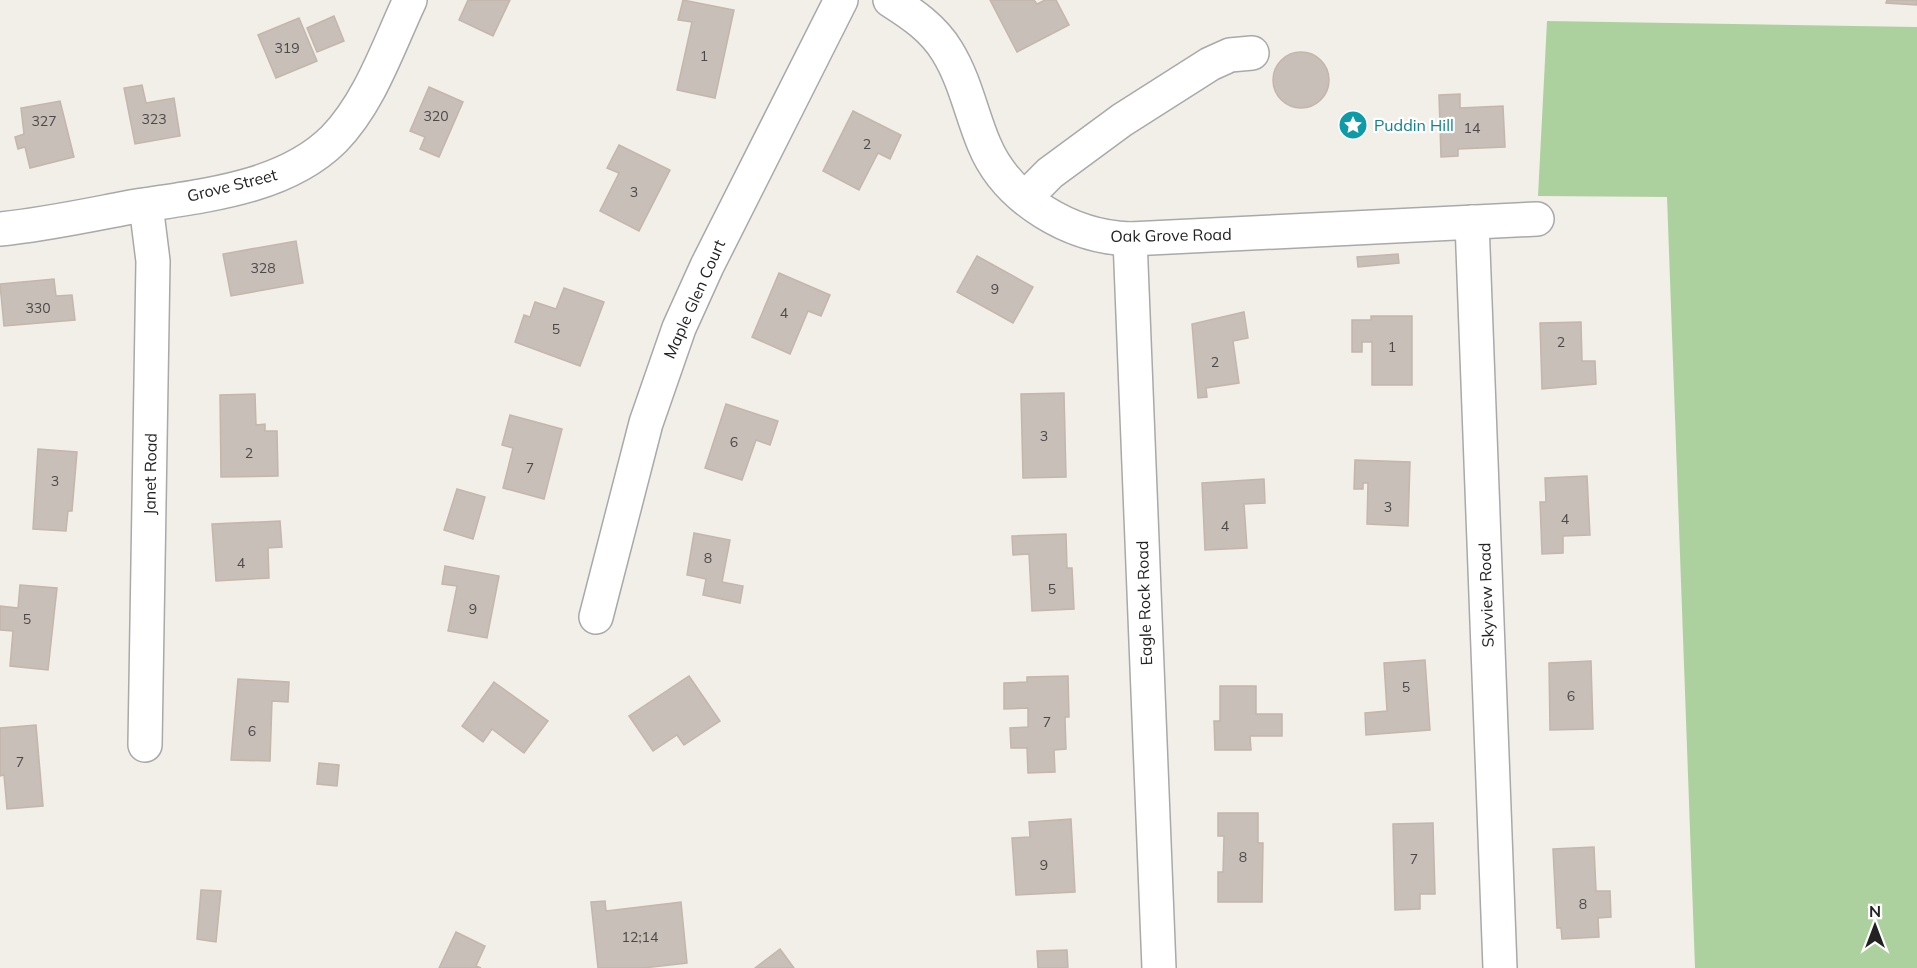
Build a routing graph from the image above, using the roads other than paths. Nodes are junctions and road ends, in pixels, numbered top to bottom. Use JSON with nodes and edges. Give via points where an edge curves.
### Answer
{"nodes":[{"id":1,"x":410,"y":0,"type":"edge"},
{"id":2,"x":841,"y":0,"type":"edge"},
{"id":3,"x":890,"y":0,"type":"edge"},
{"id":4,"x":1252,"y":53,"type":"dead end"},
{"id":5,"x":1025,"y":198,"type":"junction"},
{"id":6,"x":146,"y":205,"type":"junction"},
{"id":7,"x":1537,"y":219,"type":"dead end"},
{"id":8,"x":1473,"y":222,"type":"junction"},
{"id":9,"x":0,"y":229,"type":"edge"},
{"id":10,"x":1130,"y":239,"type":"junction"},
{"id":11,"x":596,"y":617,"type":"dead end"},
{"id":12,"x":145,"y":744,"type":"dead end"},
{"id":13,"x":1159,"y":968,"type":"edge"},
{"id":14,"x":1500,"y":968,"type":"edge"}],
"edges":[{"from":1,"to":6,"type":"street","name":"Grove Street","via":[[351,119],[317,154],[256,182]]},
{"from":2,"to":11,"type":"street","name":"Maple Glen Court","via":[[679,328],[646,423]]},
{"from":3,"to":5,"type":"street","name":"Oak Grove Road","via":[[921,21],[947,51],[985,146],[1002,175]]},
{"from":4,"to":5,"type":"street","via":[[1210,64],[1122,120],[1050,173]]},
{"from":5,"to":10,"type":"street","name":"Oak Grove Road","via":[[1085,231]]},
{"from":6,"to":9,"type":"street","name":"Grove Street"},
{"from":6,"to":12,"type":"street","name":"Janet Road","via":[[153,261]]},
{"from":7,"to":8,"type":"street","name":"Oak Grove Road"},
{"from":8,"to":10,"type":"street","name":"Oak Grove Road"},
{"from":8,"to":14,"type":"street","name":"Skyview Road"},
{"from":10,"to":13,"type":"street","name":"Eagle Rock Road"}]}
